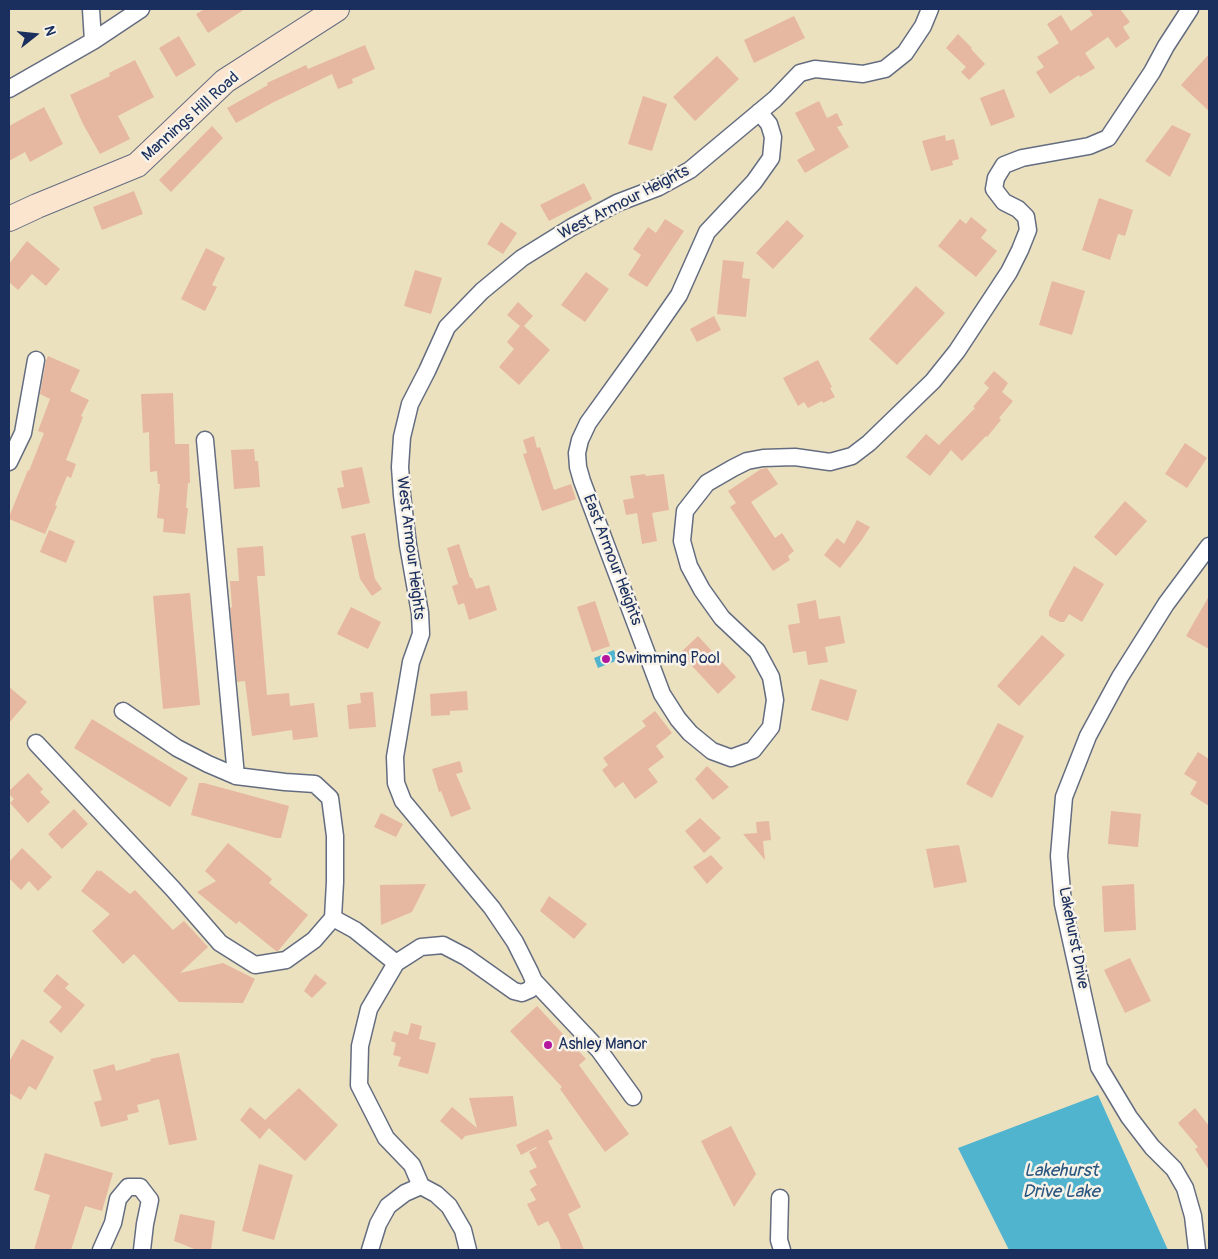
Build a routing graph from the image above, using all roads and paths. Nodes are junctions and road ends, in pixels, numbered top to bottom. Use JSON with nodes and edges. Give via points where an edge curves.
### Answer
{"nodes":[{"id":1,"x":91,"y":9,"type":"edge"},
{"id":2,"x":141,"y":9,"type":"edge"},
{"id":3,"x":337,"y":9,"type":"edge"},
{"id":4,"x":930,"y":9,"type":"edge"},
{"id":5,"x":1190,"y":9,"type":"edge"},
{"id":6,"x":93,"y":41,"type":"junction"},
{"id":7,"x":9,"y":89,"type":"edge"},
{"id":8,"x":760,"y":112,"type":"junction"},
{"id":9,"x":9,"y":219,"type":"edge"},
{"id":10,"x":36,"y":360,"type":"dead end"},
{"id":11,"x":205,"y":440,"type":"dead end"},
{"id":12,"x":9,"y":462,"type":"edge"},
{"id":13,"x":1209,"y":546,"type":"edge"},
{"id":14,"x":123,"y":711,"type":"dead end"},
{"id":15,"x":36,"y":742,"type":"dead end"},
{"id":16,"x":236,"y":776,"type":"junction"},
{"id":17,"x":333,"y":918,"type":"junction"},
{"id":18,"x":396,"y":963,"type":"junction"},
{"id":19,"x":534,"y":981,"type":"junction"},
{"id":20,"x":633,"y":1097,"type":"dead end"},
{"id":21,"x":421,"y":1186,"type":"junction"},
{"id":22,"x":780,"y":1198,"type":"dead end"},
{"id":23,"x":101,"y":1250,"type":"edge"},
{"id":24,"x":142,"y":1250,"type":"edge"},
{"id":25,"x":370,"y":1250,"type":"edge"},
{"id":26,"x":468,"y":1250,"type":"edge"},
{"id":27,"x":782,"y":1250,"type":"edge"},
{"id":28,"x":1197,"y":1250,"type":"edge"}],
"edges":[{"from":1,"to":6,"type":"street"},
{"from":2,"to":6,"type":"street"},
{"from":3,"to":9,"type":"main road","name":"Mannings Hill Road","via":[[225,81],[137,165]]},
{"from":4,"to":8,"type":"street","name":"West Armour Heights","via":[[924,26],[905,53],[885,70],[863,74],[815,69],[800,73]]},
{"from":5,"to":8,"type":"street","name":"East Armour Heights","via":[[1108,138],[1089,146],[1022,158],[1004,166],[996,178],[994,189],[1004,202],[1026,217],[1028,230],[1009,272],[957,351],[933,381],[852,456],[830,462],[795,457],[747,461],[707,484],[685,511],[682,541],[689,566],[722,618],[757,651],[771,677],[775,700],[772,728],[753,750],[731,758],[712,751],[690,733],[662,694],[582,481],[577,453],[588,423],[678,295],[707,232],[754,182],[771,158],[773,137]]},
{"from":6,"to":7,"type":"street"},
{"from":8,"to":19,"type":"street","name":"West Armour Heights","via":[[690,170],[659,188],[617,203],[572,227],[522,258],[482,291],[447,327],[410,404],[402,436],[400,467],[421,634],[411,662],[395,758],[396,782],[403,801],[492,908],[515,942]]},
{"from":10,"to":12,"type":"street","via":[[23,433]]},
{"from":11,"to":16,"type":"street"},
{"from":13,"to":28,"type":"street","name":"Lakehurst Drive","via":[[1166,604],[1088,736],[1064,796],[1059,856],[1063,904],[1099,1067],[1129,1117],[1174,1169],[1193,1216]]},
{"from":14,"to":16,"type":"street","via":[[177,748]]},
{"from":15,"to":17,"type":"street","via":[[220,943],[255,965],[286,960],[314,940]]},
{"from":16,"to":17,"type":"street","via":[[315,784],[330,798],[335,836]]},
{"from":17,"to":18,"type":"street","via":[[355,930]]},
{"from":18,"to":19,"type":"street","via":[[421,947],[443,946],[466,957],[514,991],[531,989]]},
{"from":18,"to":21,"type":"street","via":[[370,1010],[360,1046],[359,1085],[386,1138],[412,1165]]},
{"from":19,"to":20,"type":"street","name":"West Armour Heights","via":[[585,1033]]},
{"from":21,"to":25,"type":"street","via":[[388,1206]]},
{"from":21,"to":26,"type":"street","via":[[449,1206],[463,1230]]},
{"from":22,"to":27,"type":"street","via":[[779,1240]]},
{"from":23,"to":24,"type":"street","via":[[118,1199],[128,1187],[140,1187],[150,1200]]}]}
